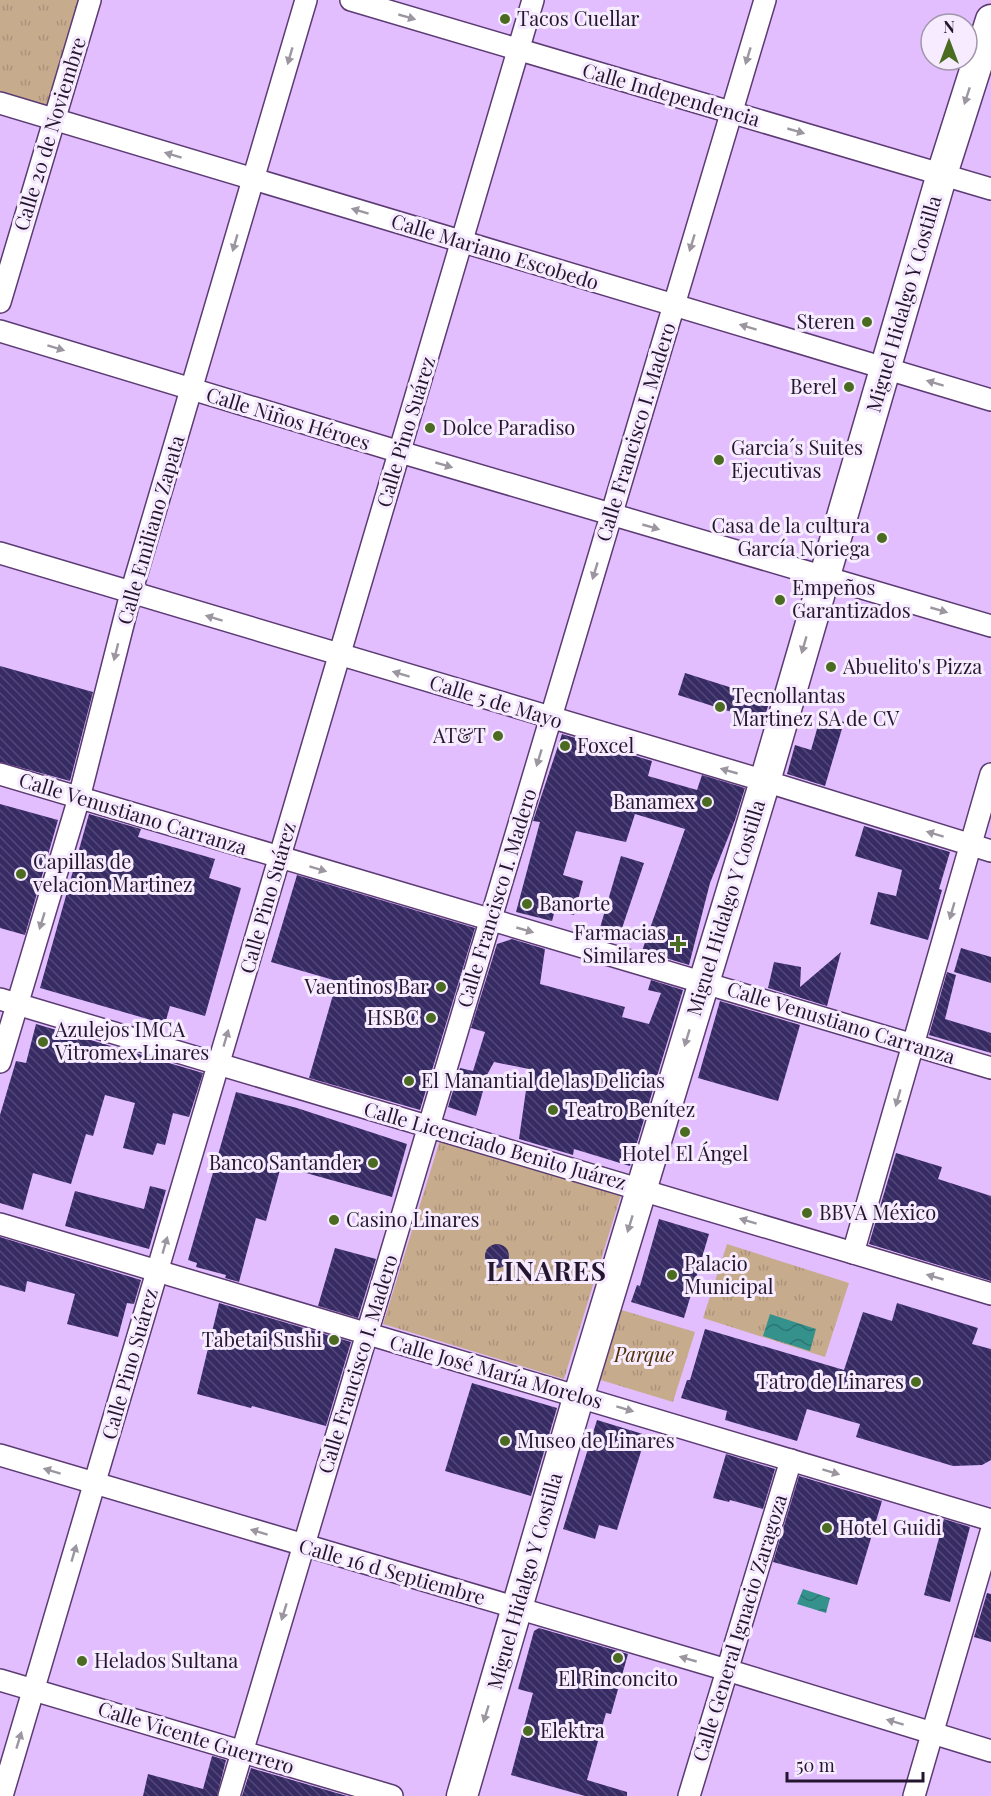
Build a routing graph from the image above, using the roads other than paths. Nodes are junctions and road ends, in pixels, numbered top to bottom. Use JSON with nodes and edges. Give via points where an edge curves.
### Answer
{"nodes":[{"id":1,"x":90,"y":0,"type":"edge"},
{"id":2,"x":306,"y":0,"type":"edge"},
{"id":3,"x":351,"y":0,"type":"edge"},
{"id":4,"x":533,"y":0,"type":"edge"},
{"id":5,"x":765,"y":0,"type":"edge"},
{"id":6,"x":991,"y":20,"type":"edge"},
{"id":7,"x":519,"y":50,"type":"junction"},
{"id":8,"x":0,"y":103,"type":"edge"},
{"id":9,"x":731,"y":112,"type":"junction"},
{"id":10,"x":54,"y":119,"type":"junction"},
{"id":11,"x":942,"y":174,"type":"junction"},
{"id":12,"x":254,"y":179,"type":"junction"},
{"id":13,"x":991,"y":189,"type":"edge"},
{"id":14,"x":462,"y":242,"type":"junction"},
{"id":15,"x":0,"y":302,"type":"edge"},
{"id":16,"x":674,"y":305,"type":"junction"},
{"id":17,"x":0,"y":331,"type":"edge"},
{"id":18,"x":885,"y":368,"type":"junction"},
{"id":19,"x":191,"y":390,"type":"junction"},
{"id":20,"x":991,"y":400,"type":"edge"},
{"id":21,"x":400,"y":452,"type":"junction"},
{"id":22,"x":611,"y":515,"type":"junction"},
{"id":23,"x":0,"y":553,"type":"edge"},
{"id":24,"x":824,"y":577,"type":"junction"},
{"id":25,"x":131,"y":593,"type":"junction"},
{"id":26,"x":991,"y":626,"type":"edge"},
{"id":27,"x":340,"y":656,"type":"junction"},
{"id":28,"x":550,"y":719,"type":"junction"},
{"id":29,"x":0,"y":774,"type":"edge"},
{"id":30,"x":991,"y":774,"type":"edge"},
{"id":31,"x":765,"y":782,"type":"junction"},
{"id":32,"x":79,"y":798,"type":"junction"},
{"id":33,"x":970,"y":845,"type":"junction"},
{"id":34,"x":991,"y":851,"type":"edge"},
{"id":35,"x":280,"y":857,"type":"junction"},
{"id":36,"x":490,"y":920,"type":"junction"},
{"id":37,"x":704,"y":982,"type":"junction"},
{"id":38,"x":8,"y":1001,"type":"edge"},
{"id":39,"x":913,"y":1045,"type":"junction"},
{"id":40,"x":0,"y":1062,"type":"edge"},
{"id":41,"x":219,"y":1064,"type":"junction"},
{"id":42,"x":991,"y":1068,"type":"edge"},
{"id":43,"x":429,"y":1127,"type":"junction"},
{"id":44,"x":640,"y":1189,"type":"junction"},
{"id":45,"x":0,"y":1224,"type":"edge"},
{"id":46,"x":853,"y":1253,"type":"junction"},
{"id":47,"x":157,"y":1272,"type":"junction"},
{"id":48,"x":991,"y":1294,"type":"edge"},
{"id":49,"x":367,"y":1334,"type":"junction"},
{"id":50,"x":579,"y":1395,"type":"junction"},
{"id":51,"x":0,"y":1455,"type":"edge"},
{"id":52,"x":791,"y":1460,"type":"junction"},
{"id":53,"x":95,"y":1483,"type":"junction"},
{"id":54,"x":991,"y":1520,"type":"edge"},
{"id":55,"x":991,"y":1532,"type":"edge"},
{"id":56,"x":304,"y":1546,"type":"junction"},
{"id":57,"x":517,"y":1609,"type":"junction"},
{"id":58,"x":727,"y":1670,"type":"junction"},
{"id":59,"x":0,"y":1680,"type":"edge"},
{"id":60,"x":34,"y":1690,"type":"junction"},
{"id":61,"x":933,"y":1733,"type":"junction"},
{"id":62,"x":991,"y":1751,"type":"edge"},
{"id":63,"x":243,"y":1752,"type":"junction"},
{"id":64,"x":2,"y":1796,"type":"edge"},
{"id":65,"x":229,"y":1796,"type":"edge"},
{"id":66,"x":392,"y":1796,"type":"edge"},
{"id":67,"x":462,"y":1796,"type":"edge"},
{"id":68,"x":689,"y":1796,"type":"edge"},
{"id":69,"x":914,"y":1796,"type":"edge"}],
"edges":[{"from":1,"to":10,"type":"street","name":"Calle 20 de Noviembre"},
{"from":2,"to":12,"type":"street","name":"Calle Emiliano Zapata","one_way":true},
{"from":3,"to":7,"type":"street","name":"Calle Independencia","one_way":true},
{"from":4,"to":7,"type":"street","name":"Calle Pino Suárez"},
{"from":5,"to":9,"type":"street","name":"Calle Francisco I. Madero","one_way":true},
{"from":6,"to":11,"type":"main road","name":"Miguel Hidalgo Y Costilla","one_way":true},
{"from":7,"to":9,"type":"street","name":"Calle Independencia"},
{"from":7,"to":14,"type":"street","name":"Calle Pino Suárez"},
{"from":8,"to":10,"type":"street","name":"Calle Mariano Escobedo"},
{"from":9,"to":11,"type":"street","name":"Calle Independencia","one_way":true},
{"from":9,"to":16,"type":"street","name":"Calle Francisco I. Madero","one_way":true},
{"from":12,"to":10,"type":"street","name":"Calle Mariano Escobedo","one_way":true},
{"from":10,"to":15,"type":"street","name":"Calle 20 de Noviembre"},
{"from":11,"to":13,"type":"street","name":"Calle Independencia"},
{"from":11,"to":18,"type":"main road","name":"Miguel Hidalgo Y Costilla"},
{"from":14,"to":12,"type":"street","name":"Calle Mariano Escobedo","one_way":true},
{"from":12,"to":19,"type":"street","name":"Calle Emiliano Zapata","one_way":true},
{"from":14,"to":16,"type":"street","name":"Calle Mariano Escobedo"},
{"from":14,"to":21,"type":"street","name":"Calle Pino Suárez"},
{"from":18,"to":16,"type":"street","name":"Calle Mariano Escobedo","one_way":true},
{"from":16,"to":22,"type":"street","name":"Calle Francisco I. Madero"},
{"from":17,"to":19,"type":"street","name":"Calle Niños Héroes","one_way":true},
{"from":20,"to":18,"type":"street","name":"Calle Mariano Escobedo","one_way":true},
{"from":18,"to":24,"type":"main road","name":"Miguel Hidalgo Y Costilla"},
{"from":19,"to":21,"type":"street","name":"Calle Niños Héroes"},
{"from":19,"to":25,"type":"street","name":"Calle Emiliano Zapata"},
{"from":21,"to":22,"type":"street","name":"Calle Niños Héroes","one_way":true},
{"from":21,"to":27,"type":"street","name":"Calle Pino Suárez"},
{"from":22,"to":24,"type":"street","name":"Calle Niños Héroes","one_way":true},
{"from":22,"to":28,"type":"street","name":"Calle Francisco I. Madero","one_way":true},
{"from":23,"to":25,"type":"street","name":"Calle 5 de Mayo"},
{"from":24,"to":26,"type":"street","name":"Calle Niños Héroes","one_way":true},
{"from":24,"to":31,"type":"main road","name":"Miguel Hidalgo Y Costilla","one_way":true},
{"from":27,"to":25,"type":"street","name":"Calle 5 de Mayo","one_way":true},
{"from":25,"to":32,"type":"street","name":"Calle Emiliano Zapata","one_way":true},
{"from":28,"to":27,"type":"street","name":"Calle 5 de Mayo","one_way":true},
{"from":27,"to":35,"type":"street","name":"Calle Pino Suárez"},
{"from":31,"to":28,"type":"street","name":"Calle 5 de Mayo","one_way":true},
{"from":28,"to":36,"type":"street","name":"Calle Francisco I. Madero","one_way":true},
{"from":29,"to":32,"type":"street","name":"Calle Venustiano Carranza"},
{"from":30,"to":33,"type":"street"},
{"from":33,"to":31,"type":"street","name":"Calle 5 de Mayo","one_way":true},
{"from":31,"to":37,"type":"main road","name":"Miguel Hidalgo Y Costilla"},
{"from":32,"to":35,"type":"street","name":"Calle Venustiano Carranza"},
{"from":32,"to":38,"type":"street","name":"Calle Emiliano Zapata","one_way":true},
{"from":33,"to":34,"type":"street","name":"Calle 5 de Mayo"},
{"from":33,"to":39,"type":"street","one_way":true},
{"from":35,"to":36,"type":"street","name":"Calle Venustiano Carranza","one_way":true},
{"from":41,"to":35,"type":"street","name":"Calle Pino Suárez","one_way":true},
{"from":36,"to":37,"type":"street","name":"Calle Venustiano Carranza","one_way":true},
{"from":36,"to":43,"type":"street","name":"Calle Francisco I. Madero"},
{"from":37,"to":39,"type":"street","name":"Calle Venustiano Carranza"},
{"from":37,"to":44,"type":"main road","name":"Miguel Hidalgo Y Costilla","one_way":true},
{"from":38,"to":40,"type":"street","name":"Calle Emiliano Zapata"},
{"from":38,"to":41,"type":"street","name":"Calle Licenciado Benito Juárez"},
{"from":39,"to":42,"type":"street","name":"Calle Venustiano Carranza"},
{"from":39,"to":46,"type":"street","one_way":true},
{"from":41,"to":43,"type":"street","name":"Calle Licenciado Benito Juárez"},
{"from":47,"to":41,"type":"street","name":"Calle Pino Suárez","one_way":true},
{"from":43,"to":44,"type":"street","name":"Calle Licenciado Benito Juárez"},
{"from":43,"to":49,"type":"street","name":"Calle Francisco I. Madero"},
{"from":46,"to":44,"type":"street","name":"Calle Licenciado Benito Juárez","one_way":true},
{"from":44,"to":50,"type":"main road","name":"Miguel Hidalgo Y Costilla","one_way":true},
{"from":45,"to":47,"type":"street","name":"Calle José María Morelos"},
{"from":48,"to":46,"type":"street","name":"Calle Licenciado Benito Juárez","one_way":true},
{"from":47,"to":49,"type":"street","name":"Calle José María Morelos"},
{"from":47,"to":53,"type":"street","name":"Calle Pino Suárez"},
{"from":49,"to":50,"type":"street","name":"Calle José María Morelos"},
{"from":49,"to":56,"type":"street","name":"Calle Francisco I. Madero"},
{"from":50,"to":52,"type":"street","name":"Calle José María Morelos","one_way":true},
{"from":50,"to":57,"type":"main road","name":"Miguel Hidalgo Y Costilla"},
{"from":53,"to":51,"type":"street","name":"Calle 16 d Septiembre","one_way":true},
{"from":52,"to":54,"type":"street","name":"Calle José María Morelos","one_way":true},
{"from":52,"to":58,"type":"street","name":"Calle General Ignacio Zaragoza"},
{"from":56,"to":53,"type":"street","name":"Calle 16 d Septiembre","one_way":true},
{"from":60,"to":53,"type":"street","name":"Calle Pino Suárez","one_way":true},
{"from":55,"to":61,"type":"street"},
{"from":56,"to":57,"type":"street","name":"Calle 16 d Septiembre"},
{"from":56,"to":63,"type":"street","name":"Calle Francisco I. Madero","one_way":true},
{"from":58,"to":57,"type":"street","name":"Calle 16 d Septiembre","one_way":true},
{"from":57,"to":67,"type":"main road","name":"Miguel Hidalgo Y Costilla","one_way":true},
{"from":61,"to":58,"type":"street","name":"Calle 16 d Septiembre","one_way":true},
{"from":58,"to":68,"type":"street","name":"Calle General Ignacio Zaragoza"},
{"from":59,"to":60,"type":"street","name":"Calle Vicente Guerrero"},
{"from":60,"to":63,"type":"street","name":"Calle Vicente Guerrero"},
{"from":64,"to":60,"type":"street","name":"Calle Pino Suárez","one_way":true},
{"from":61,"to":62,"type":"street","name":"Calle 16 d Septiembre"},
{"from":61,"to":69,"type":"street"},
{"from":63,"to":65,"type":"street","name":"Calle Francisco I. Madero"},
{"from":63,"to":66,"type":"street","name":"Calle Vicente Guerrero"}]}
